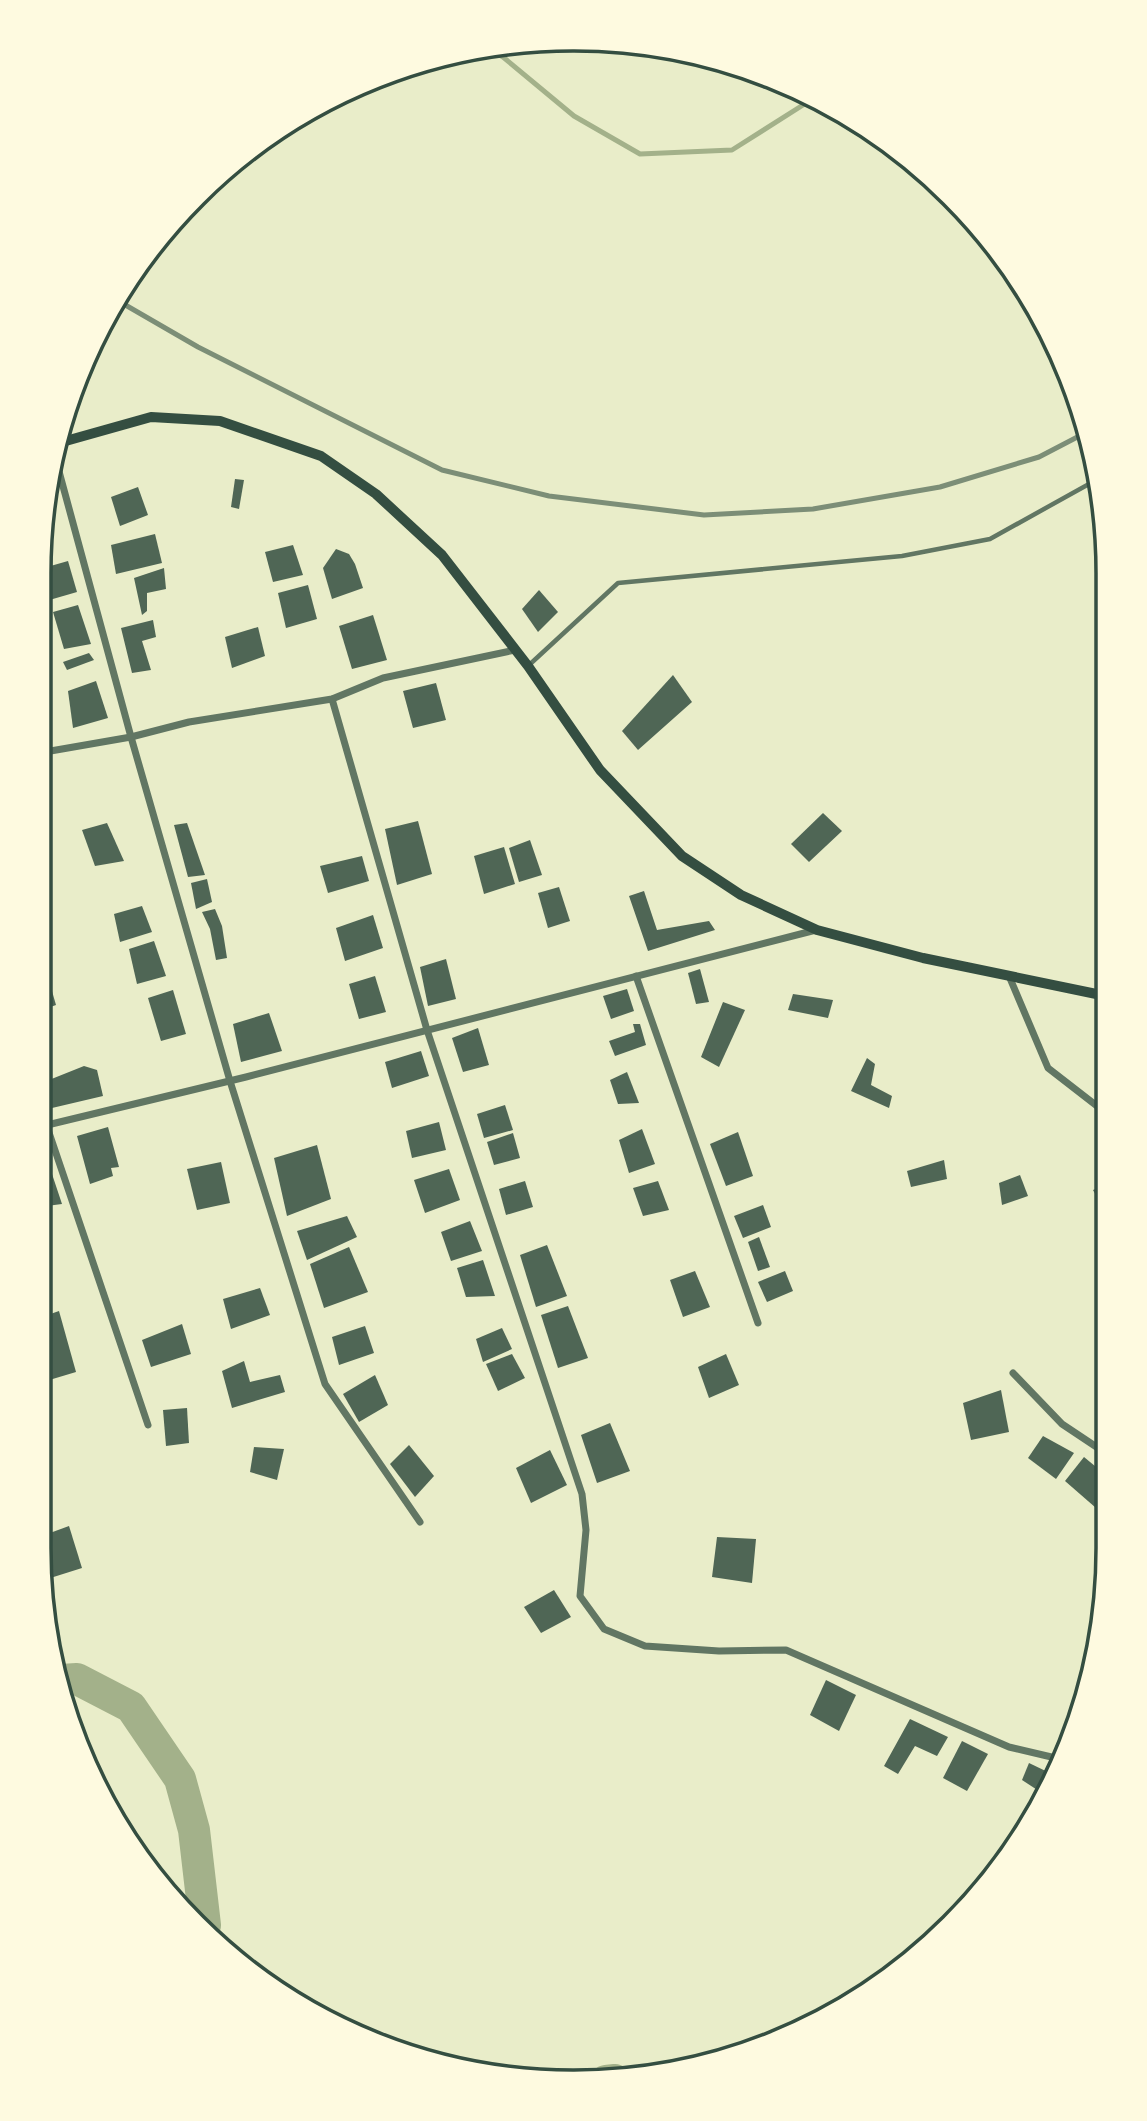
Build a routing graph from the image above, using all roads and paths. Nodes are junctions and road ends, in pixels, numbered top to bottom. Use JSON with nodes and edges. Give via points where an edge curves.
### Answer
{"nodes":[{"id":1,"x":68,"y":440,"type":"edge"},
{"id":2,"x":60,"y":476,"type":"edge"},
{"id":3,"x":1088,"y":484,"type":"edge"},
{"id":4,"x":516,"y":650,"type":"junction"},
{"id":5,"x":528,"y":666,"type":"junction"},
{"id":6,"x":332,"y":699,"type":"junction"},
{"id":7,"x":131,"y":737,"type":"junction"},
{"id":8,"x":51,"y":751,"type":"edge"},
{"id":9,"x":817,"y":930,"type":"junction"},
{"id":10,"x":636,"y":976,"type":"junction"},
{"id":11,"x":1010,"y":976,"type":"junction"},
{"id":12,"x":1096,"y":994,"type":"edge"},
{"id":13,"x":428,"y":1030,"type":"junction"},
{"id":14,"x":230,"y":1080,"type":"junction"},
{"id":15,"x":1096,"y":1105,"type":"edge"},
{"id":16,"x":51,"y":1124,"type":"edge"},
{"id":17,"x":51,"y":1149,"type":"edge"},
{"id":18,"x":758,"y":1323,"type":"dead end"},
{"id":19,"x":1013,"y":1373,"type":"dead end"},
{"id":20,"x":149,"y":1425,"type":"dead end"},
{"id":21,"x":1096,"y":1447,"type":"edge"},
{"id":22,"x":419,"y":1522,"type":"dead end"},
{"id":23,"x":1052,"y":1757,"type":"edge"}],
"edges":[{"from":1,"to":4,"type":"main road","via":[[151,417],[220,421],[321,456],[376,494],[442,555]]},
{"from":2,"to":7,"type":"street"},
{"from":3,"to":5,"type":"lane","via":[[990,538],[902,556],[618,583]]},
{"from":4,"to":5,"type":"main road"},
{"from":4,"to":6,"type":"street","via":[[383,678]]},
{"from":5,"to":9,"type":"main road","via":[[600,770],[682,856],[741,895]]},
{"from":6,"to":7,"type":"street","via":[[189,722]]},
{"from":6,"to":13,"type":"street"},
{"from":7,"to":8,"type":"street"},
{"from":7,"to":14,"type":"street"},
{"from":9,"to":10,"type":"street"},
{"from":9,"to":11,"type":"main road"},
{"from":10,"to":13,"type":"street"},
{"from":10,"to":18,"type":"street"},
{"from":11,"to":12,"type":"main road"},
{"from":11,"to":15,"type":"street","via":[[1048,1068]]},
{"from":13,"to":14,"type":"street"},
{"from":13,"to":23,"type":"street","via":[[582,1494],[586,1530],[580,1596],[604,1629],[645,1646],[786,1650],[1009,1747]]},
{"from":14,"to":16,"type":"street"},
{"from":14,"to":22,"type":"street","via":[[325,1384]]},
{"from":17,"to":20,"type":"street"},
{"from":19,"to":21,"type":"street","via":[[1062,1424]]}]}
